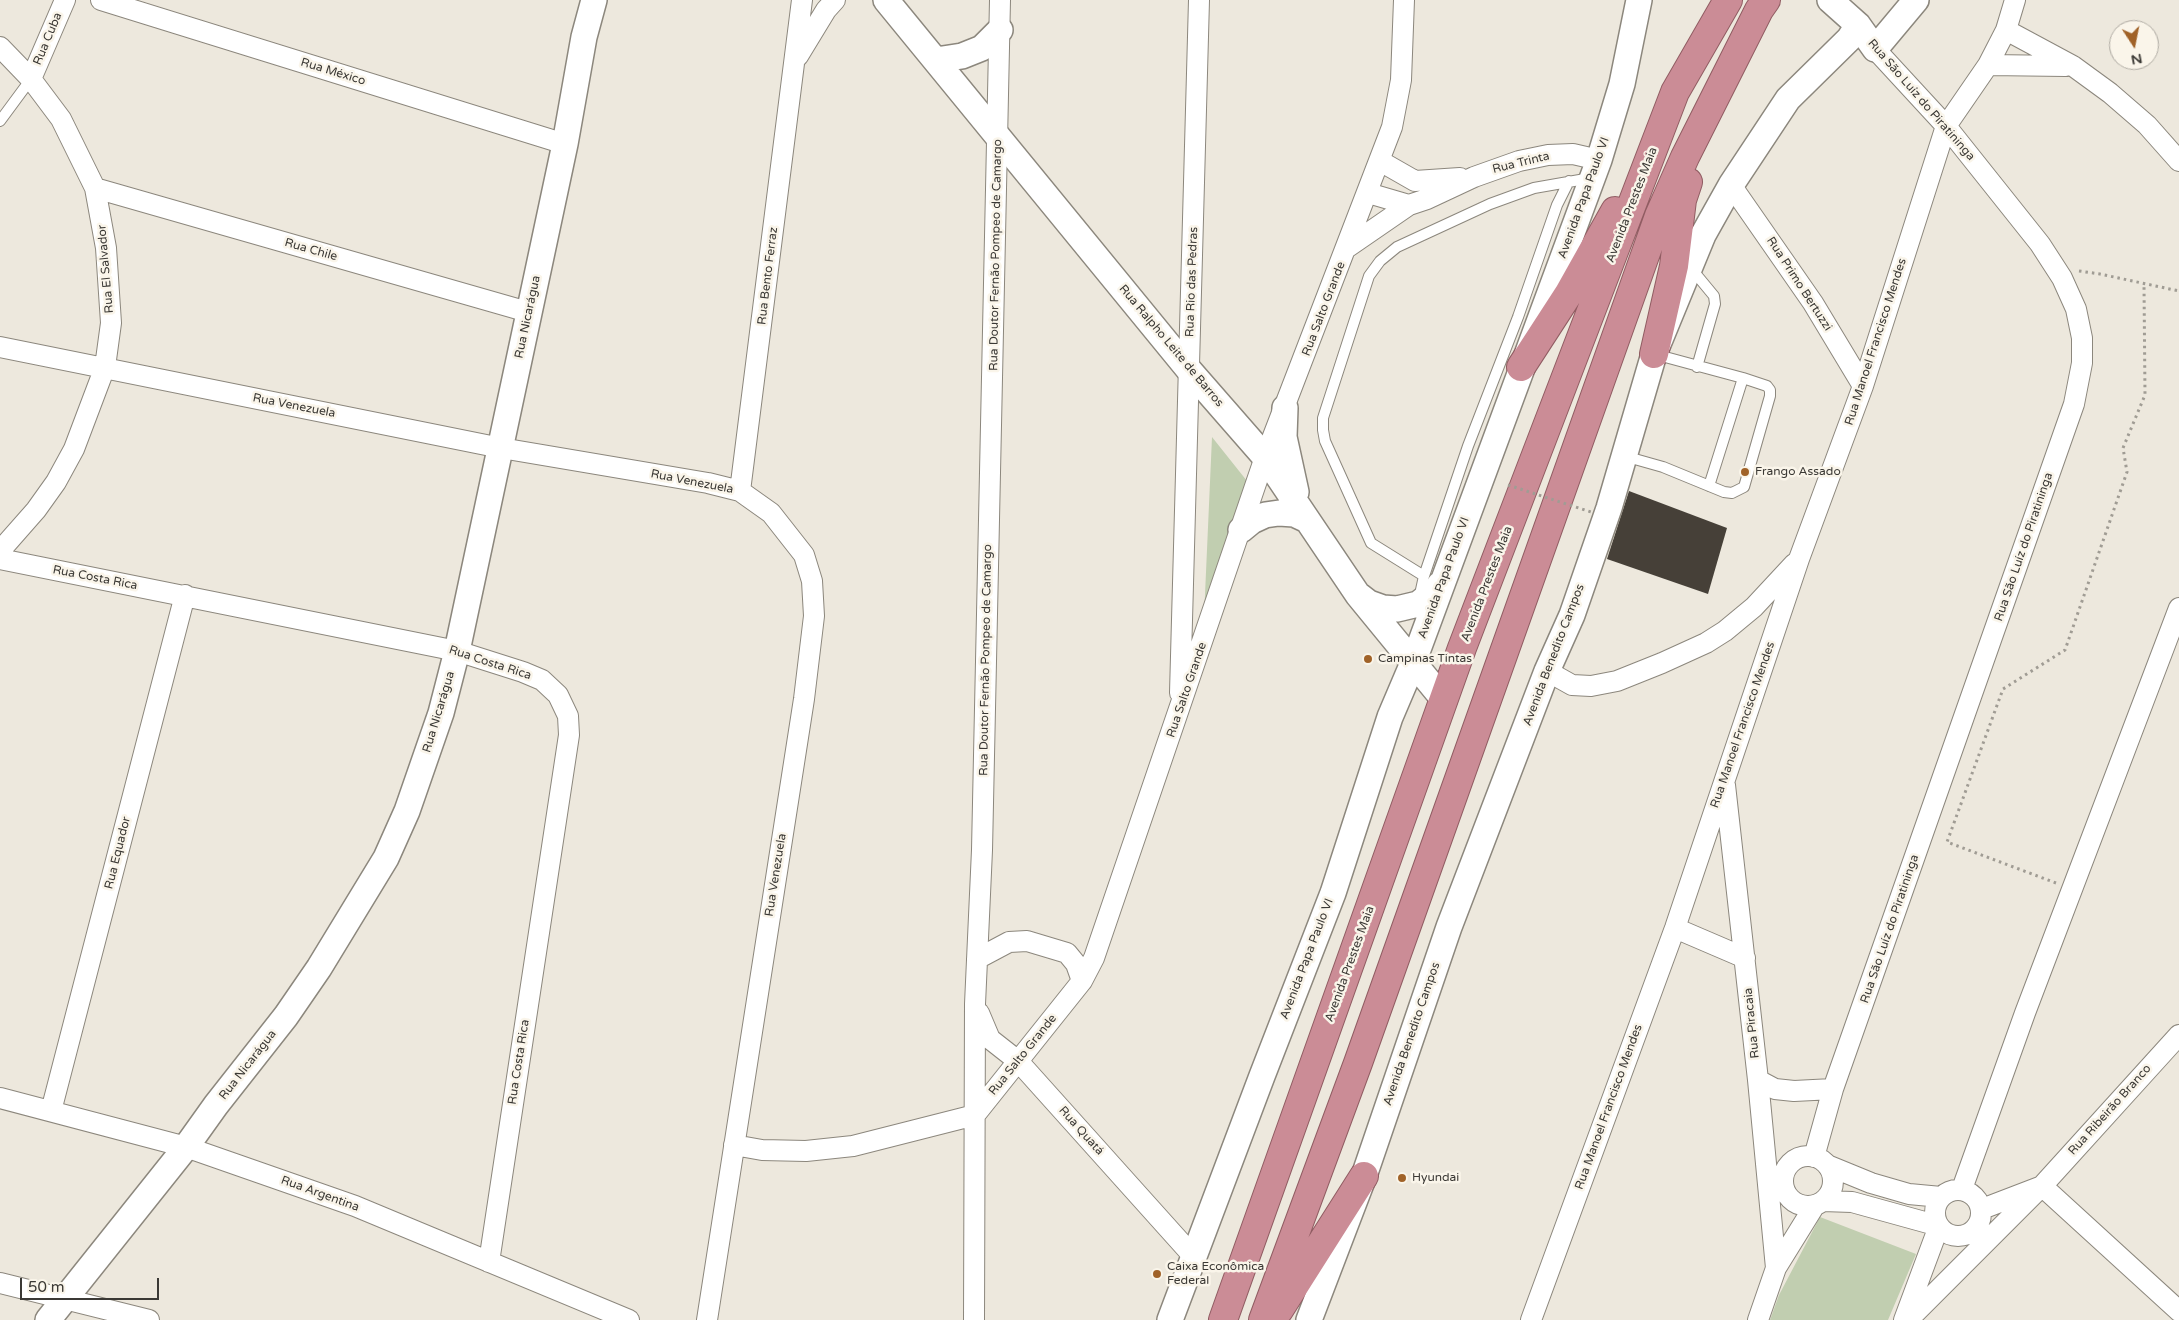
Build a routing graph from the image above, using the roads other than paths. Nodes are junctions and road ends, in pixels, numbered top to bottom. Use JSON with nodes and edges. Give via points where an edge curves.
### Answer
{"nodes":[{"id":1,"x":65,"y":0,"type":"edge"},
{"id":2,"x":101,"y":0,"type":"edge"},
{"id":3,"x":594,"y":0,"type":"edge"},
{"id":4,"x":802,"y":0,"type":"edge"},
{"id":5,"x":834,"y":0,"type":"edge"},
{"id":6,"x":886,"y":0,"type":"edge"},
{"id":7,"x":1000,"y":0,"type":"edge"},
{"id":8,"x":1199,"y":0,"type":"edge"},
{"id":9,"x":1404,"y":0,"type":"edge"},
{"id":10,"x":1639,"y":0,"type":"edge"},
{"id":11,"x":1728,"y":0,"type":"edge"},
{"id":12,"x":1830,"y":0,"type":"edge"},
{"id":13,"x":1860,"y":0,"type":"edge"},
{"id":14,"x":1916,"y":0,"type":"edge"},
{"id":15,"x":1763,"y":5,"type":"edge"},
{"id":16,"x":2010,"y":11,"type":"edge"},
{"id":17,"x":1858,"y":25,"type":"junction"},
{"id":18,"x":1000,"y":30,"type":"junction"},
{"id":19,"x":0,"y":47,"type":"edge"},
{"id":20,"x":1875,"y":49,"type":"junction"},
{"id":21,"x":796,"y":60,"type":"junction"},
{"id":22,"x":936,"y":60,"type":"junction"},
{"id":23,"x":1988,"y":64,"type":"junction"},
{"id":24,"x":2073,"y":66,"type":"junction"},
{"id":25,"x":31,"y":79,"type":"junction"},
{"id":26,"x":1675,"y":92,"type":"junction"},
{"id":27,"x":1714,"y":102,"type":"junction"},
{"id":28,"x":1963,"y":102,"type":"junction"},
{"id":29,"x":1926,"y":105,"type":"junction"},
{"id":30,"x":0,"y":121,"type":"edge"},
{"id":31,"x":1946,"y":126,"type":"junction"},
{"id":32,"x":998,"y":135,"type":"junction"},
{"id":33,"x":565,"y":144,"type":"junction"},
{"id":34,"x":1380,"y":161,"type":"junction"},
{"id":35,"x":2179,"y":161,"type":"edge"},
{"id":36,"x":1587,"y":173,"type":"junction"},
{"id":37,"x":1474,"y":177,"type":"junction"},
{"id":38,"x":1731,"y":185,"type":"junction"},
{"id":39,"x":94,"y":188,"type":"junction"},
{"id":40,"x":1368,"y":193,"type":"junction"},
{"id":41,"x":1409,"y":204,"type":"junction"},
{"id":42,"x":1348,"y":247,"type":"junction"},
{"id":43,"x":1690,"y":267,"type":"junction"},
{"id":44,"x":528,"y":312,"type":"junction"},
{"id":45,"x":0,"y":348,"type":"edge"},
{"id":46,"x":1654,"y":354,"type":"junction"},
{"id":47,"x":105,"y":367,"type":"junction"},
{"id":48,"x":1521,"y":367,"type":"junction"},
{"id":49,"x":1697,"y":367,"type":"junction"},
{"id":50,"x":1189,"y":370,"type":"junction"},
{"id":51,"x":1743,"y":378,"type":"junction"},
{"id":52,"x":1863,"y":386,"type":"junction"},
{"id":53,"x":1285,"y":408,"type":"junction"},
{"id":54,"x":501,"y":448,"type":"junction"},
{"id":55,"x":1624,"y":456,"type":"junction"},
{"id":56,"x":1265,"y":457,"type":"junction"},
{"id":57,"x":1709,"y":486,"type":"junction"},
{"id":58,"x":740,"y":491,"type":"junction"},
{"id":59,"x":1307,"y":520,"type":"junction"},
{"id":60,"x":1241,"y":530,"type":"junction"},
{"id":61,"x":0,"y":551,"type":"edge"},
{"id":62,"x":0,"y":559,"type":"edge"},
{"id":63,"x":1799,"y":559,"type":"junction"},
{"id":64,"x":1433,"y":578,"type":"junction"},
{"id":65,"x":1358,"y":594,"type":"junction"},
{"id":66,"x":184,"y":596,"type":"junction"},
{"id":67,"x":2179,"y":608,"type":"edge"},
{"id":68,"x":457,"y":651,"type":"junction"},
{"id":69,"x":1413,"y":663,"type":"junction"},
{"id":70,"x":1547,"y":671,"type":"junction"},
{"id":71,"x":1444,"y":700,"type":"junction"},
{"id":72,"x":1179,"y":715,"type":"junction"},
{"id":73,"x":1724,"y":779,"type":"junction"},
{"id":74,"x":1675,"y":928,"type":"junction"},
{"id":75,"x":1745,"y":958,"type":"junction"},
{"id":76,"x":977,"y":959,"type":"junction"},
{"id":77,"x":1082,"y":981,"type":"junction"},
{"id":78,"x":975,"y":1004,"type":"junction"},
{"id":79,"x":2179,"y":1035,"type":"edge"},
{"id":80,"x":1018,"y":1061,"type":"junction"},
{"id":81,"x":1758,"y":1080,"type":"junction"},
{"id":82,"x":1833,"y":1089,"type":"junction"},
{"id":83,"x":0,"y":1098,"type":"edge"},
{"id":84,"x":52,"y":1111,"type":"junction"},
{"id":85,"x":976,"y":1115,"type":"junction"},
{"id":86,"x":734,"y":1145,"type":"junction"},
{"id":87,"x":186,"y":1147,"type":"junction"},
{"id":88,"x":1821,"y":1161,"type":"junction"},
{"id":89,"x":1364,"y":1176,"type":"junction"},
{"id":90,"x":2042,"y":1186,"type":"junction"},
{"id":91,"x":1962,"y":1189,"type":"junction"},
{"id":92,"x":1941,"y":1197,"type":"junction"},
{"id":93,"x":1819,"y":1203,"type":"junction"},
{"id":94,"x":1982,"y":1209,"type":"junction"},
{"id":95,"x":1939,"y":1226,"type":"junction"},
{"id":96,"x":1194,"y":1256,"type":"junction"},
{"id":97,"x":489,"y":1262,"type":"junction"},
{"id":98,"x":1776,"y":1268,"type":"junction"},
{"id":99,"x":0,"y":1283,"type":"edge"},
{"id":100,"x":65,"y":1300,"type":"junction"},
{"id":101,"x":2179,"y":1311,"type":"edge"},
{"id":102,"x":608,"y":1316,"type":"edge"},
{"id":103,"x":48,"y":1320,"type":"edge"},
{"id":104,"x":149,"y":1320,"type":"edge"},
{"id":105,"x":629,"y":1320,"type":"edge"},
{"id":106,"x":707,"y":1320,"type":"edge"},
{"id":107,"x":974,"y":1320,"type":"edge"},
{"id":108,"x":1170,"y":1320,"type":"edge"},
{"id":109,"x":1223,"y":1320,"type":"edge"},
{"id":110,"x":1263,"y":1320,"type":"edge"},
{"id":111,"x":1273,"y":1320,"type":"edge"},
{"id":112,"x":1309,"y":1320,"type":"edge"},
{"id":113,"x":1531,"y":1320,"type":"edge"},
{"id":114,"x":1758,"y":1320,"type":"edge"},
{"id":115,"x":1904,"y":1320,"type":"edge"},
{"id":116,"x":1908,"y":1320,"type":"edge"}],
"edges":[{"from":1,"to":25,"type":"street","name":"Rua Cuba"},
{"from":2,"to":33,"type":"street","name":"Rua México"},
{"from":3,"to":33,"type":"street","name":"Rua Nicarágua"},
{"from":4,"to":21,"type":"street","name":"Rua Bento Ferraz"},
{"from":5,"to":21,"type":"street","name":"Rua Bento Ferraz"},
{"from":6,"to":22,"type":"street","name":"Rua Ralpho Leite de Barros"},
{"from":7,"to":18,"type":"street","name":"Rua Doutor Fernão Pompeo de Camargo"},
{"from":8,"to":50,"type":"street","name":"Rua Rio das Pedras"},
{"from":9,"to":34,"type":"street","name":"Rua Salto Grande","via":[[1401,80],[1392,127]]},
{"from":10,"to":36,"type":"street","name":"Avenida Papa Paulo VI","via":[[1622,84]]},
{"from":11,"to":26,"type":"highway","name":"Avenida Prestes Maia"},
{"from":12,"to":17,"type":"street","name":"Rua São Luíz do Piratininga"},
{"from":13,"to":17,"type":"street"},
{"from":14,"to":20,"type":"street"},
{"from":15,"to":27,"type":"highway"},
{"from":16,"to":23,"type":"street","name":"Rua Manoel Francisco Mendes"},
{"from":16,"to":24,"type":"street"},
{"from":17,"to":20,"type":"street","name":"Rua São Luíz do Piratininga"},
{"from":17,"to":38,"type":"street","name":"Avenida Benedito Campos","via":[[1788,99]]},
{"from":18,"to":22,"type":"street","via":[[982,48],[962,56]]},
{"from":18,"to":32,"type":"street","name":"Rua Doutor Fernão Pompeo de Camargo"},
{"from":19,"to":25,"type":"street","name":"Rua El Salvador"},
{"from":20,"to":29,"type":"street","name":"Rua São Luíz do Piratininga"},
{"from":21,"to":58,"type":"street","name":"Rua Bento Ferraz"},
{"from":22,"to":32,"type":"street","name":"Rua Ralpho Leite de Barros"},
{"from":23,"to":24,"type":"street"},
{"from":23,"to":28,"type":"street","name":"Rua Manoel Francisco Mendes"},
{"from":24,"to":35,"type":"street","via":[[2147,125]]},
{"from":25,"to":30,"type":"lane"},
{"from":25,"to":39,"type":"street","name":"Rua El Salvador","via":[[61,119]]},
{"from":26,"to":48,"type":"highway","via":[[1623,198]]},
{"from":26,"to":71,"type":"highway","name":"Avenida Prestes Maia"},
{"from":27,"to":46,"type":"highway","via":[[1682,200],[1674,266]]},
{"from":27,"to":110,"type":"highway","via":[[1685,157],[1660,216]]},
{"from":28,"to":29,"type":"street"},
{"from":28,"to":31,"type":"street","name":"Rua Manoel Francisco Mendes"},
{"from":29,"to":31,"type":"street","name":"Rua São Luíz do Piratininga"},
{"from":31,"to":52,"type":"street","name":"Rua Manoel Francisco Mendes"},
{"from":31,"to":82,"type":"street","name":"Rua São Luíz do Piratininga","via":[[2040,244],[2056,269],[2076,309],[2082,338],[2082,363],[2074,404]]},
{"from":32,"to":50,"type":"street","name":"Rua Ralpho Leite de Barros"},
{"from":32,"to":76,"type":"street","name":"Rua Doutor Fernão Pompeo de Camargo"},
{"from":33,"to":44,"type":"street","name":"Rua Nicarágua"},
{"from":34,"to":37,"type":"street","name":"Rua Trinta","via":[[1415,181]]},
{"from":34,"to":40,"type":"street","name":"Rua Salto Grande"},
{"from":36,"to":37,"type":"street","name":"Rua Trinta","via":[[1573,154],[1519,161]]},
{"from":36,"to":48,"type":"street","name":"Avenida Papa Paulo VI"},
{"from":36,"to":64,"type":"lane","via":[[1558,205],[1468,446]]},
{"from":36,"to":64,"type":"lane","via":[[1490,204],[1397,248],[1380,261],[1369,276],[1323,418],[1325,441],[1371,543]]},
{"from":37,"to":41,"type":"street","name":"Rua Trinta"},
{"from":38,"to":43,"type":"street","name":"Avenida Benedito Campos","via":[[1703,235]]},
{"from":38,"to":52,"type":"street","name":"Rua Primo Bertuzzi","via":[[1802,288]]},
{"from":39,"to":44,"type":"street","name":"Rua Chile"},
{"from":39,"to":47,"type":"street","name":"Rua El Salvador","via":[[106,248],[110,291],[111,323]]},
{"from":40,"to":41,"type":"street"},
{"from":40,"to":42,"type":"street","name":"Rua Salto Grande"},
{"from":41,"to":42,"type":"street","name":"Rua Trinta"},
{"from":42,"to":53,"type":"street","name":"Rua Salto Grande"},
{"from":43,"to":46,"type":"street","name":"Avenida Benedito Campos"},
{"from":43,"to":49,"type":"lane","via":[[1714,296],[1716,304]]},
{"from":44,"to":54,"type":"street","name":"Rua Nicarágua"},
{"from":45,"to":47,"type":"street","name":"Rua Venezuela"},
{"from":46,"to":49,"type":"lane"},
{"from":46,"to":55,"type":"street","name":"Avenida Benedito Campos"},
{"from":47,"to":54,"type":"street","name":"Rua Venezuela"},
{"from":47,"to":61,"type":"street","name":"Rua El Salvador","via":[[74,449],[56,482]]},
{"from":48,"to":64,"type":"street","name":"Avenida Papa Paulo VI"},
{"from":49,"to":51,"type":"lane"},
{"from":50,"to":56,"type":"street","name":"Rua Ralpho Leite de Barros"},
{"from":50,"to":72,"type":"street","name":"Rua Rio das Pedras"},
{"from":51,"to":57,"type":"lane"},
{"from":51,"to":57,"type":"lane","via":[[1767,386],[1770,396],[1744,487],[1732,493]]},
{"from":52,"to":63,"type":"street","name":"Rua Manoel Francisco Mendes"},
{"from":53,"to":56,"type":"street","name":"Rua Salto Grande"},
{"from":53,"to":59,"type":"street","via":[[1288,466]]},
{"from":54,"to":58,"type":"street","name":"Rua Venezuela"},
{"from":54,"to":68,"type":"street","name":"Rua Nicarágua"},
{"from":55,"to":57,"type":"lane","via":[[1663,467]]},
{"from":55,"to":70,"type":"street","name":"Avenida Benedito Campos","via":[[1572,614]]},
{"from":56,"to":59,"type":"street","name":"Rua Ralpho Leite de Barros"},
{"from":56,"to":60,"type":"street","name":"Rua Salto Grande"},
{"from":58,"to":86,"type":"street","name":"Rua Venezuela","via":[[771,513],[804,554],[812,581],[814,616]]},
{"from":59,"to":60,"type":"street","via":[[1294,514],[1265,515]]},
{"from":59,"to":65,"type":"street","name":"Rua Ralpho Leite de Barros"},
{"from":60,"to":72,"type":"street","name":"Rua Salto Grande"},
{"from":62,"to":66,"type":"street","name":"Rua Costa Rica"},
{"from":63,"to":70,"type":"street","via":[[1754,607],[1725,631],[1691,650],[1617,682],[1591,686],[1572,685]]},
{"from":63,"to":73,"type":"street","name":"Rua Manoel Francisco Mendes"},
{"from":64,"to":65,"type":"street","via":[[1435,592],[1418,604],[1397,609],[1383,608]]},
{"from":64,"to":69,"type":"street","name":"Avenida Papa Paulo VI"},
{"from":65,"to":69,"type":"street","name":"Rua Ralpho Leite de Barros"},
{"from":66,"to":68,"type":"street","name":"Rua Costa Rica"},
{"from":66,"to":84,"type":"street","name":"Rua Equador"},
{"from":67,"to":91,"type":"street"},
{"from":68,"to":87,"type":"street","name":"Rua Nicarágua","via":[[441,713],[407,811],[386,858],[320,968]]},
{"from":68,"to":97,"type":"street","name":"Rua Costa Rica","via":[[542,680],[558,695],[568,716],[569,735]]},
{"from":69,"to":71,"type":"street","name":"Rua Ralpho Leite de Barros"},
{"from":69,"to":96,"type":"street","name":"Avenida Papa Paulo VI","via":[[1390,717],[1333,893]]},
{"from":70,"to":89,"type":"street","name":"Avenida Benedito Campos","via":[[1449,927]]},
{"from":71,"to":109,"type":"highway","name":"Avenida Prestes Maia"},
{"from":72,"to":77,"type":"street","name":"Rua Salto Grande","via":[[1094,958]]},
{"from":73,"to":74,"type":"street","name":"Rua Manoel Francisco Mendes"},
{"from":73,"to":75,"type":"street","name":"Rua Piracaia"},
{"from":74,"to":75,"type":"street"},
{"from":74,"to":113,"type":"street","name":"Rua Manoel Francisco Mendes"},
{"from":75,"to":81,"type":"street","name":"Rua Piracaia"},
{"from":76,"to":77,"type":"street","via":[[1009,942],[1027,941],[1067,953],[1076,964]]},
{"from":76,"to":78,"type":"street","name":"Rua Doutor Fernão Pompeo de Camargo"},
{"from":77,"to":80,"type":"street","name":"Rua Salto Grande"},
{"from":78,"to":80,"type":"street","name":"Rua Quatá","via":[[990,1038]]},
{"from":78,"to":85,"type":"street","name":"Rua Doutor Fernão Pompeo de Camargo"},
{"from":79,"to":90,"type":"street","name":"Rua Ribeirão Branco"},
{"from":80,"to":85,"type":"street","name":"Rua Salto Grande"},
{"from":80,"to":96,"type":"street","name":"Rua Quatá"},
{"from":81,"to":82,"type":"street","via":[[1775,1089]]},
{"from":81,"to":98,"type":"street","name":"Rua Piracaia"},
{"from":82,"to":88,"type":"street","name":"Rua São Luíz do Piratininga"},
{"from":83,"to":84,"type":"street","name":"Rua Argentina"},
{"from":84,"to":87,"type":"street","name":"Rua Argentina"},
{"from":85,"to":86,"type":"street","via":[[853,1146],[806,1151],[762,1150]]},
{"from":85,"to":107,"type":"street","name":"Rua Doutor Fernão Pompeo de Camargo"},
{"from":86,"to":106,"type":"street","name":"Rua Venezuela"},
{"from":87,"to":97,"type":"street","name":"Rua Argentina","via":[[355,1206]]},
{"from":87,"to":100,"type":"street","name":"Rua Nicarágua"},
{"from":88,"to":92,"type":"street","via":[[1871,1183],[1909,1194]]},
{"from":88,"to":93,"type":"street","via":[[1833,1180],[1828,1195]]},
{"from":88,"to":93,"type":"street","via":[[1798,1158],[1783,1178],[1792,1200],[1807,1206]]},
{"from":89,"to":111,"type":"highway"},
{"from":89,"to":112,"type":"street","name":"Avenida Benedito Campos"},
{"from":90,"to":94,"type":"street","name":"Rua Ribeirão Branco"},
{"from":90,"to":101,"type":"street"},
{"from":90,"to":116,"type":"street","name":"Rua Ribeirão Branco"},
{"from":91,"to":92,"type":"street","via":[[1954,1189]]},
{"from":91,"to":94,"type":"street","via":[[1975,1196]]},
{"from":92,"to":95,"type":"street","via":[[1935,1211]]},
{"from":93,"to":95,"type":"street","via":[[1852,1202]]},
{"from":93,"to":98,"type":"street"},
{"from":94,"to":95,"type":"street","via":[[1979,1224],[1968,1234],[1952,1235]]},
{"from":95,"to":115,"type":"street"},
{"from":96,"to":108,"type":"street","name":"Avenida Papa Paulo VI"},
{"from":97,"to":102,"type":"street","name":"Rua Argentina"},
{"from":98,"to":114,"type":"street"},
{"from":99,"to":100,"type":"street"},
{"from":100,"to":103,"type":"street","name":"Rua Nicarágua"},
{"from":100,"to":104,"type":"street"},
{"from":102,"to":105,"type":"street","name":"Rua Argentina"}]}
